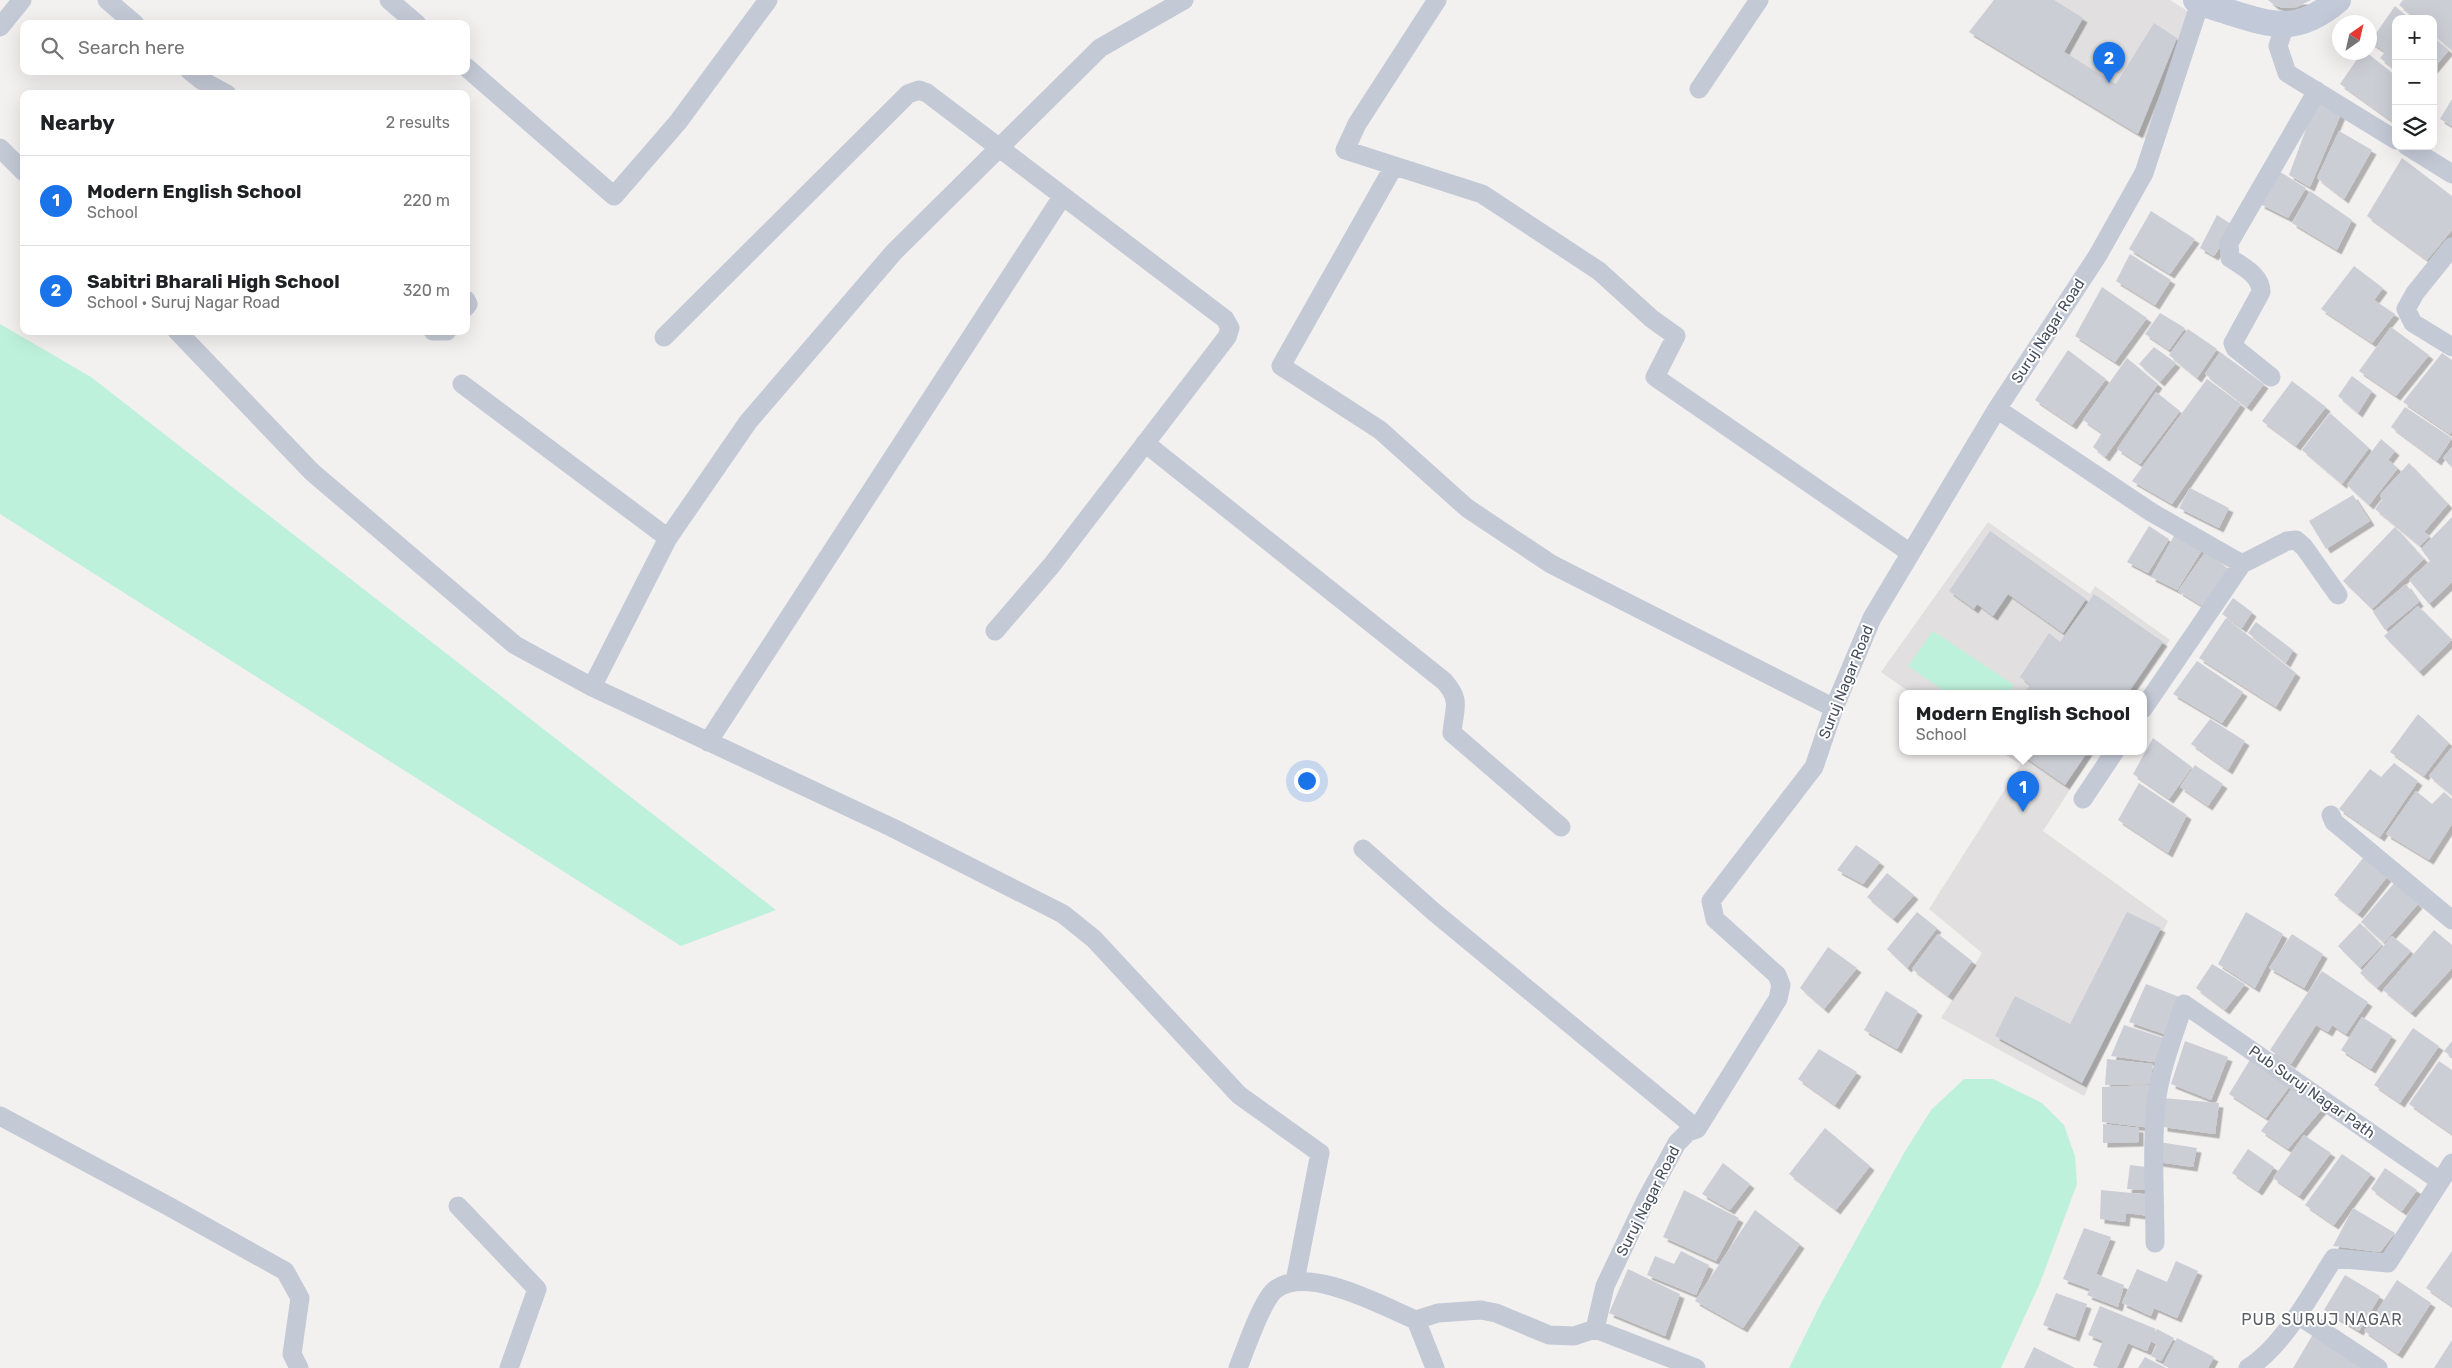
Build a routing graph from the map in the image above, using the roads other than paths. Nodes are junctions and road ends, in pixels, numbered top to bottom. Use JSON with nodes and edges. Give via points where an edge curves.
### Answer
{"nodes":[{"id":1,"x":22,"y":0,"type":"edge"},
{"id":2,"x":107,"y":0,"type":"edge"},
{"id":3,"x":389,"y":0,"type":"edge"},
{"id":4,"x":768,"y":0,"type":"edge"},
{"id":5,"x":1184,"y":0,"type":"edge"},
{"id":6,"x":1437,"y":0,"type":"edge"},
{"id":7,"x":1759,"y":0,"type":"edge"},
{"id":8,"x":2338,"y":0,"type":"edge"},
{"id":9,"x":2198,"y":1,"type":"edge"},
{"id":10,"x":130,"y":20,"type":"edge"},
{"id":11,"x":412,"y":20,"type":"edge"},
{"id":12,"x":2285,"y":26,"type":"junction"},
{"id":13,"x":0,"y":27,"type":"edge"},
{"id":14,"x":470,"y":70,"type":"edge"},
{"id":15,"x":195,"y":75,"type":"edge"},
{"id":16,"x":1699,"y":89,"type":"dead end"},
{"id":17,"x":220,"y":90,"type":"edge"},
{"id":18,"x":2317,"y":92,"type":"junction"},
{"id":19,"x":2392,"y":138,"type":"edge"},
{"id":20,"x":1000,"y":146,"type":"junction"},
{"id":21,"x":0,"y":148,"type":"edge"},
{"id":22,"x":2413,"y":150,"type":"edge"},
{"id":23,"x":1394,"y":166,"type":"junction"},
{"id":24,"x":20,"y":168,"type":"edge"},
{"id":25,"x":2452,"y":174,"type":"edge"},
{"id":26,"x":1062,"y":197,"type":"junction"},
{"id":27,"x":2452,"y":247,"type":"edge"},
{"id":28,"x":181,"y":335,"type":"edge"},
{"id":29,"x":664,"y":337,"type":"dead end"},
{"id":30,"x":2452,"y":347,"type":"edge"},
{"id":31,"x":2272,"y":377,"type":"dead end"},
{"id":32,"x":462,"y":384,"type":"dead end"},
{"id":33,"x":1997,"y":409,"type":"junction"},
{"id":34,"x":1145,"y":444,"type":"junction"},
{"id":35,"x":668,"y":538,"type":"junction"},
{"id":36,"x":1910,"y":552,"type":"junction"},
{"id":37,"x":2242,"y":564,"type":"junction"},
{"id":38,"x":2338,"y":595,"type":"dead end"},
{"id":39,"x":995,"y":630,"type":"dead end"},
{"id":40,"x":592,"y":687,"type":"junction"},
{"id":41,"x":2147,"y":703,"type":"edge"},
{"id":42,"x":1834,"y":708,"type":"junction"},
{"id":43,"x":708,"y":742,"type":"junction"},
{"id":44,"x":2112,"y":755,"type":"edge"},
{"id":45,"x":2083,"y":799,"type":"dead end"},
{"id":46,"x":2331,"y":815,"type":"dead end"},
{"id":47,"x":1561,"y":827,"type":"dead end"},
{"id":48,"x":1363,"y":849,"type":"dead end"},
{"id":49,"x":2452,"y":920,"type":"edge"},
{"id":50,"x":0,"y":1116,"type":"edge"},
{"id":51,"x":1696,"y":1129,"type":"junction"},
{"id":52,"x":2452,"y":1163,"type":"edge"},
{"id":53,"x":2440,"y":1180,"type":"junction"},
{"id":54,"x":458,"y":1206,"type":"dead end"},
{"id":55,"x":2155,"y":1243,"type":"dead end"},
{"id":56,"x":1295,"y":1281,"type":"junction"},
{"id":57,"x":2298,"y":1315,"type":"junction"},
{"id":58,"x":1416,"y":1320,"type":"junction"},
{"id":59,"x":1595,"y":1329,"type":"junction"},
{"id":60,"x":299,"y":1368,"type":"edge"},
{"id":61,"x":509,"y":1368,"type":"edge"},
{"id":62,"x":1238,"y":1368,"type":"edge"},
{"id":63,"x":1435,"y":1368,"type":"edge"},
{"id":64,"x":1696,"y":1368,"type":"edge"},
{"id":65,"x":2248,"y":1368,"type":"edge"},
{"id":66,"x":2378,"y":1368,"type":"edge"}],
"edges":[{"from":1,"to":13,"type":"street"},
{"from":2,"to":10,"type":"street"},
{"from":3,"to":11,"type":"street"},
{"from":4,"to":14,"type":"street","via":[[678,122],[614,196]]},
{"from":5,"to":20,"type":"street","via":[[1100,48]]},
{"from":6,"to":23,"type":"street","via":[[1356,124],[1345,150]]},
{"from":7,"to":16,"type":"street"},
{"from":8,"to":12,"type":"main road","via":[[2321,14]]},
{"from":9,"to":12,"type":"main road"},
{"from":9,"to":33,"type":"street","name":"Suruj Nagar Road","via":[[2144,174],[2098,255]]},
{"from":12,"to":18,"type":"street","via":[[2278,46],[2287,73]]},
{"from":15,"to":17,"type":"street"},
{"from":18,"to":19,"type":"street"},
{"from":18,"to":31,"type":"street","via":[[2229,243],[2230,258],[2261,284],[2261,292],[2234,336],[2234,348]]},
{"from":20,"to":26,"type":"street"},
{"from":20,"to":29,"type":"street","via":[[927,93],[919,90],[908,94]]},
{"from":20,"to":35,"type":"street","via":[[894,252],[748,422]]},
{"from":21,"to":24,"type":"street"},
{"from":22,"to":25,"type":"street"},
{"from":23,"to":36,"type":"street","via":[[1482,194],[1599,271],[1676,336],[1656,376]]},
{"from":23,"to":42,"type":"street","via":[[1281,366],[1380,430],[1466,508],[1551,564]]},
{"from":26,"to":34,"type":"street","via":[[1225,319],[1230,328],[1228,337]]},
{"from":26,"to":43,"type":"street"},
{"from":27,"to":30,"type":"street","via":[[2406,309],[2413,322]]},
{"from":28,"to":40,"type":"street","via":[[312,472],[515,645]]},
{"from":32,"to":35,"type":"street"},
{"from":33,"to":36,"type":"street","name":"Suruj Nagar Road"},
{"from":33,"to":37,"type":"street","via":[[2152,512]]},
{"from":34,"to":39,"type":"street","via":[[1051,566]]},
{"from":34,"to":47,"type":"street","via":[[1444,680],[1458,704],[1452,733]]},
{"from":35,"to":40,"type":"street"},
{"from":36,"to":42,"type":"street","name":"Suruj Nagar Road","via":[[1872,618]]},
{"from":37,"to":38,"type":"street","via":[[2287,541],[2296,540],[2304,546]]},
{"from":37,"to":41,"type":"street"},
{"from":40,"to":43,"type":"street"},
{"from":42,"to":51,"type":"street","name":"Suruj Nagar Road","via":[[1814,767],[1711,901],[1715,918],[1777,975],[1781,985],[1778,999]]},
{"from":43,"to":56,"type":"street","via":[[893,828],[1063,914],[1094,938],[1239,1095],[1320,1153]]},
{"from":44,"to":45,"type":"street"},
{"from":46,"to":49,"type":"street","via":[[2334,822]]},
{"from":48,"to":51,"type":"street"},
{"from":50,"to":60,"type":"street","via":[[285,1271],[300,1298],[292,1354]]},
{"from":51,"to":59,"type":"street","name":"Suruj Nagar Road","via":[[1677,1143],[1646,1200],[1605,1286]]},
{"from":52,"to":53,"type":"street"},
{"from":53,"to":55,"type":"street","name":"Pub Suruj Nagar Path","via":[[2184,1004],[2157,1096]]},
{"from":53,"to":57,"type":"street","via":[[2388,1263],[2334,1258]]},
{"from":54,"to":61,"type":"street","via":[[537,1289]]},
{"from":56,"to":58,"type":"street","via":[[1333,1286]]},
{"from":56,"to":62,"type":"street","via":[[1275,1290],[1264,1306]]},
{"from":57,"to":65,"type":"street","via":[[2260,1360]]},
{"from":57,"to":66,"type":"street"},
{"from":58,"to":59,"type":"street","via":[[1438,1313],[1480,1310],[1496,1313],[1549,1335],[1574,1336]]},
{"from":58,"to":63,"type":"street"},
{"from":59,"to":64,"type":"street"}]}
